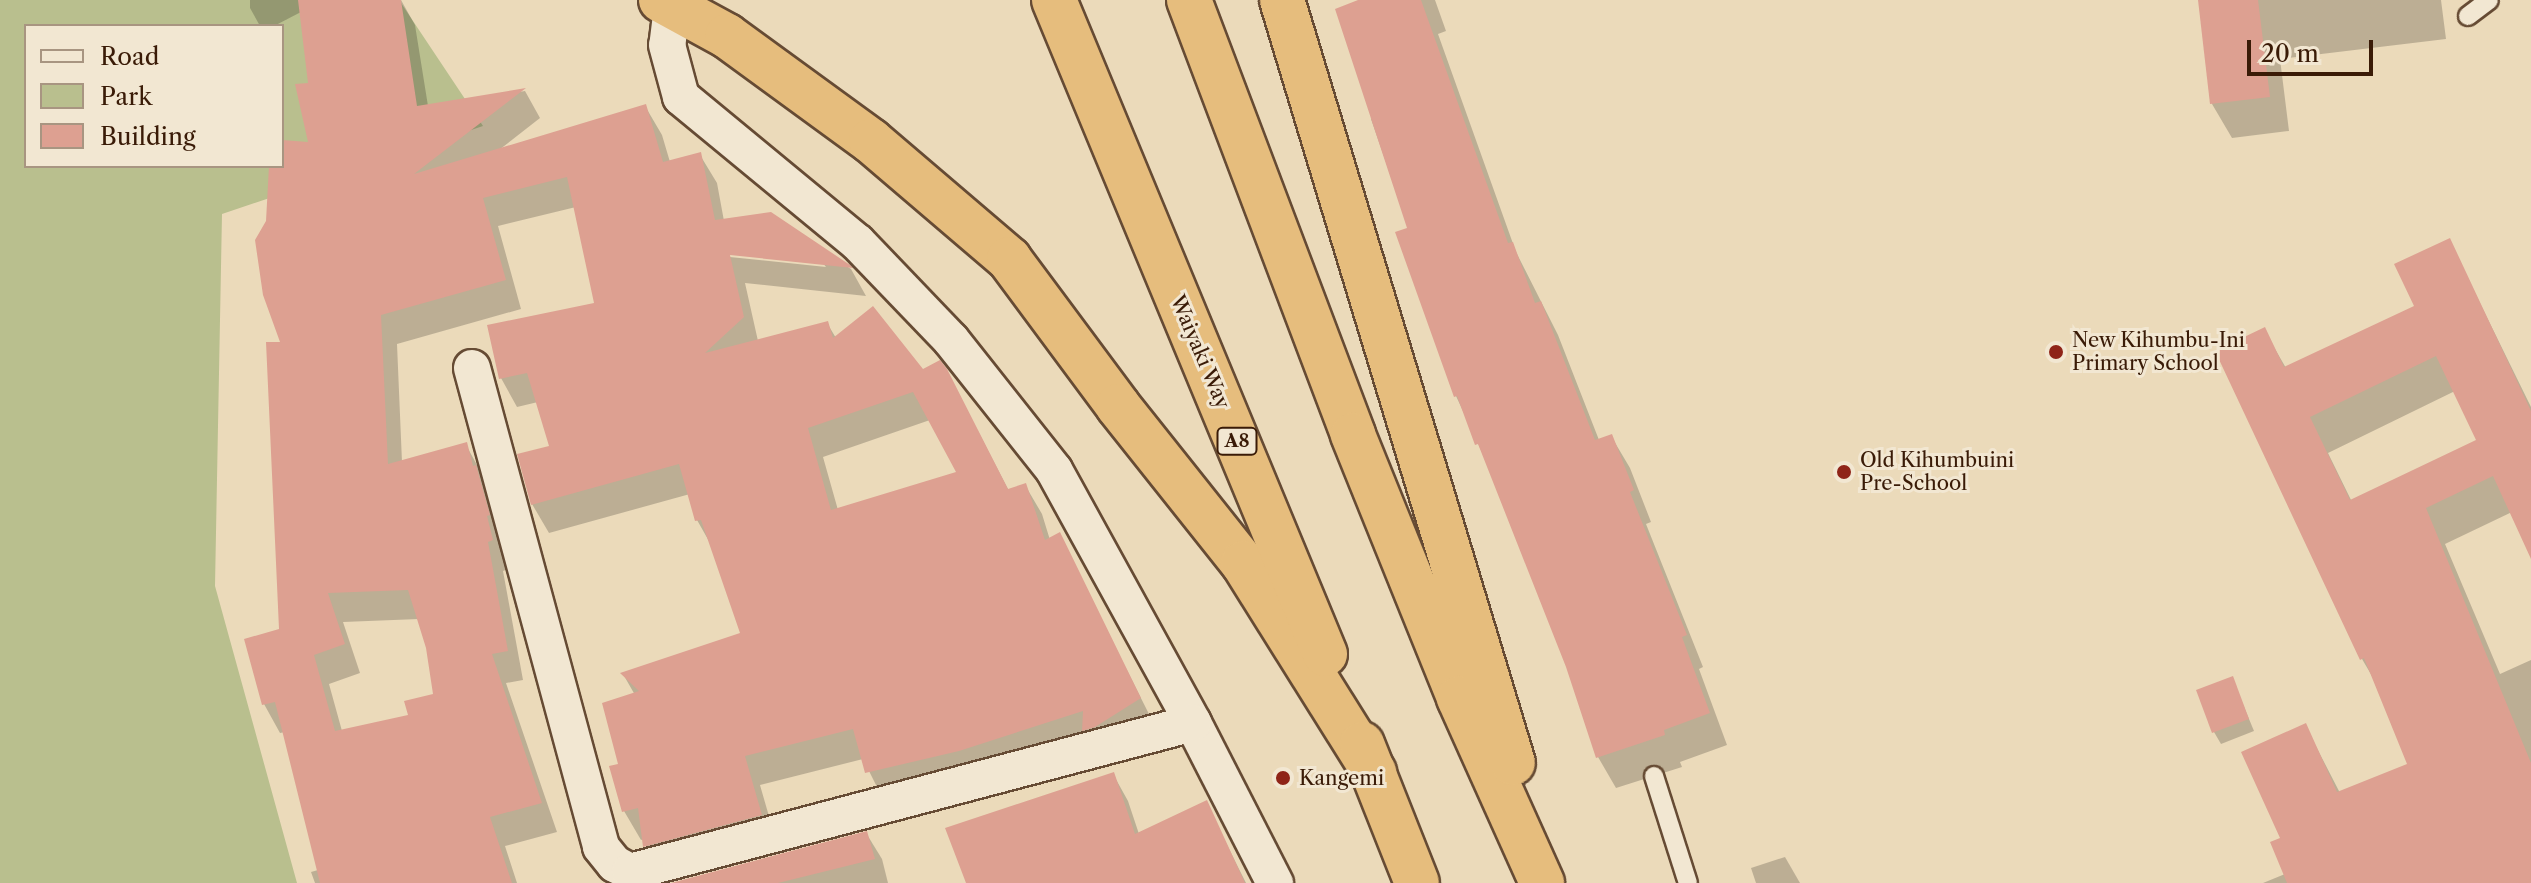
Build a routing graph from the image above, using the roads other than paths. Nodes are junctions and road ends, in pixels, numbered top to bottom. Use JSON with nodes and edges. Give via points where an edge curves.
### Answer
{"nodes":[{"id":1,"x":1054,"y":0,"type":"edge"},
{"id":2,"x":1189,"y":0,"type":"edge"},
{"id":3,"x":1282,"y":0,"type":"edge"},
{"id":4,"x":2489,"y":0,"type":"edge"},
{"id":5,"x":666,"y":3,"type":"edge"},
{"id":6,"x":2468,"y":16,"type":"dead end"},
{"id":7,"x":472,"y":368,"type":"dead end"},
{"id":8,"x":1193,"y":723,"type":"junction"},
{"id":9,"x":1374,"y":772,"type":"junction"},
{"id":10,"x":1654,"y":776,"type":"dead end"},
{"id":11,"x":1275,"y":883,"type":"edge"},
{"id":12,"x":1417,"y":883,"type":"edge"},
{"id":13,"x":1542,"y":883,"type":"edge"},
{"id":14,"x":1549,"y":883,"type":"edge"},
{"id":15,"x":1688,"y":883,"type":"edge"}],
"edges":[{"from":1,"to":9,"type":"highway","name":"Waiyaki Way","number":"A8"},
{"from":2,"to":13,"type":"highway","via":[[1353,435],[1459,698]]},
{"from":3,"to":14,"type":"highway"},
{"from":4,"to":6,"type":"lane"},
{"from":5,"to":8,"type":"street","via":[[667,45],[681,97],[857,242],[951,340],[1054,470]]},
{"from":5,"to":9,"type":"highway","via":[[727,36],[871,141],[1009,259],[1243,563]]},
{"from":7,"to":8,"type":"street","via":[[601,847],[630,872]]},
{"from":8,"to":11,"type":"street"},
{"from":9,"to":12,"type":"highway","name":"Waiyaki Way","number":"A8"},
{"from":10,"to":15,"type":"lane"}]}
